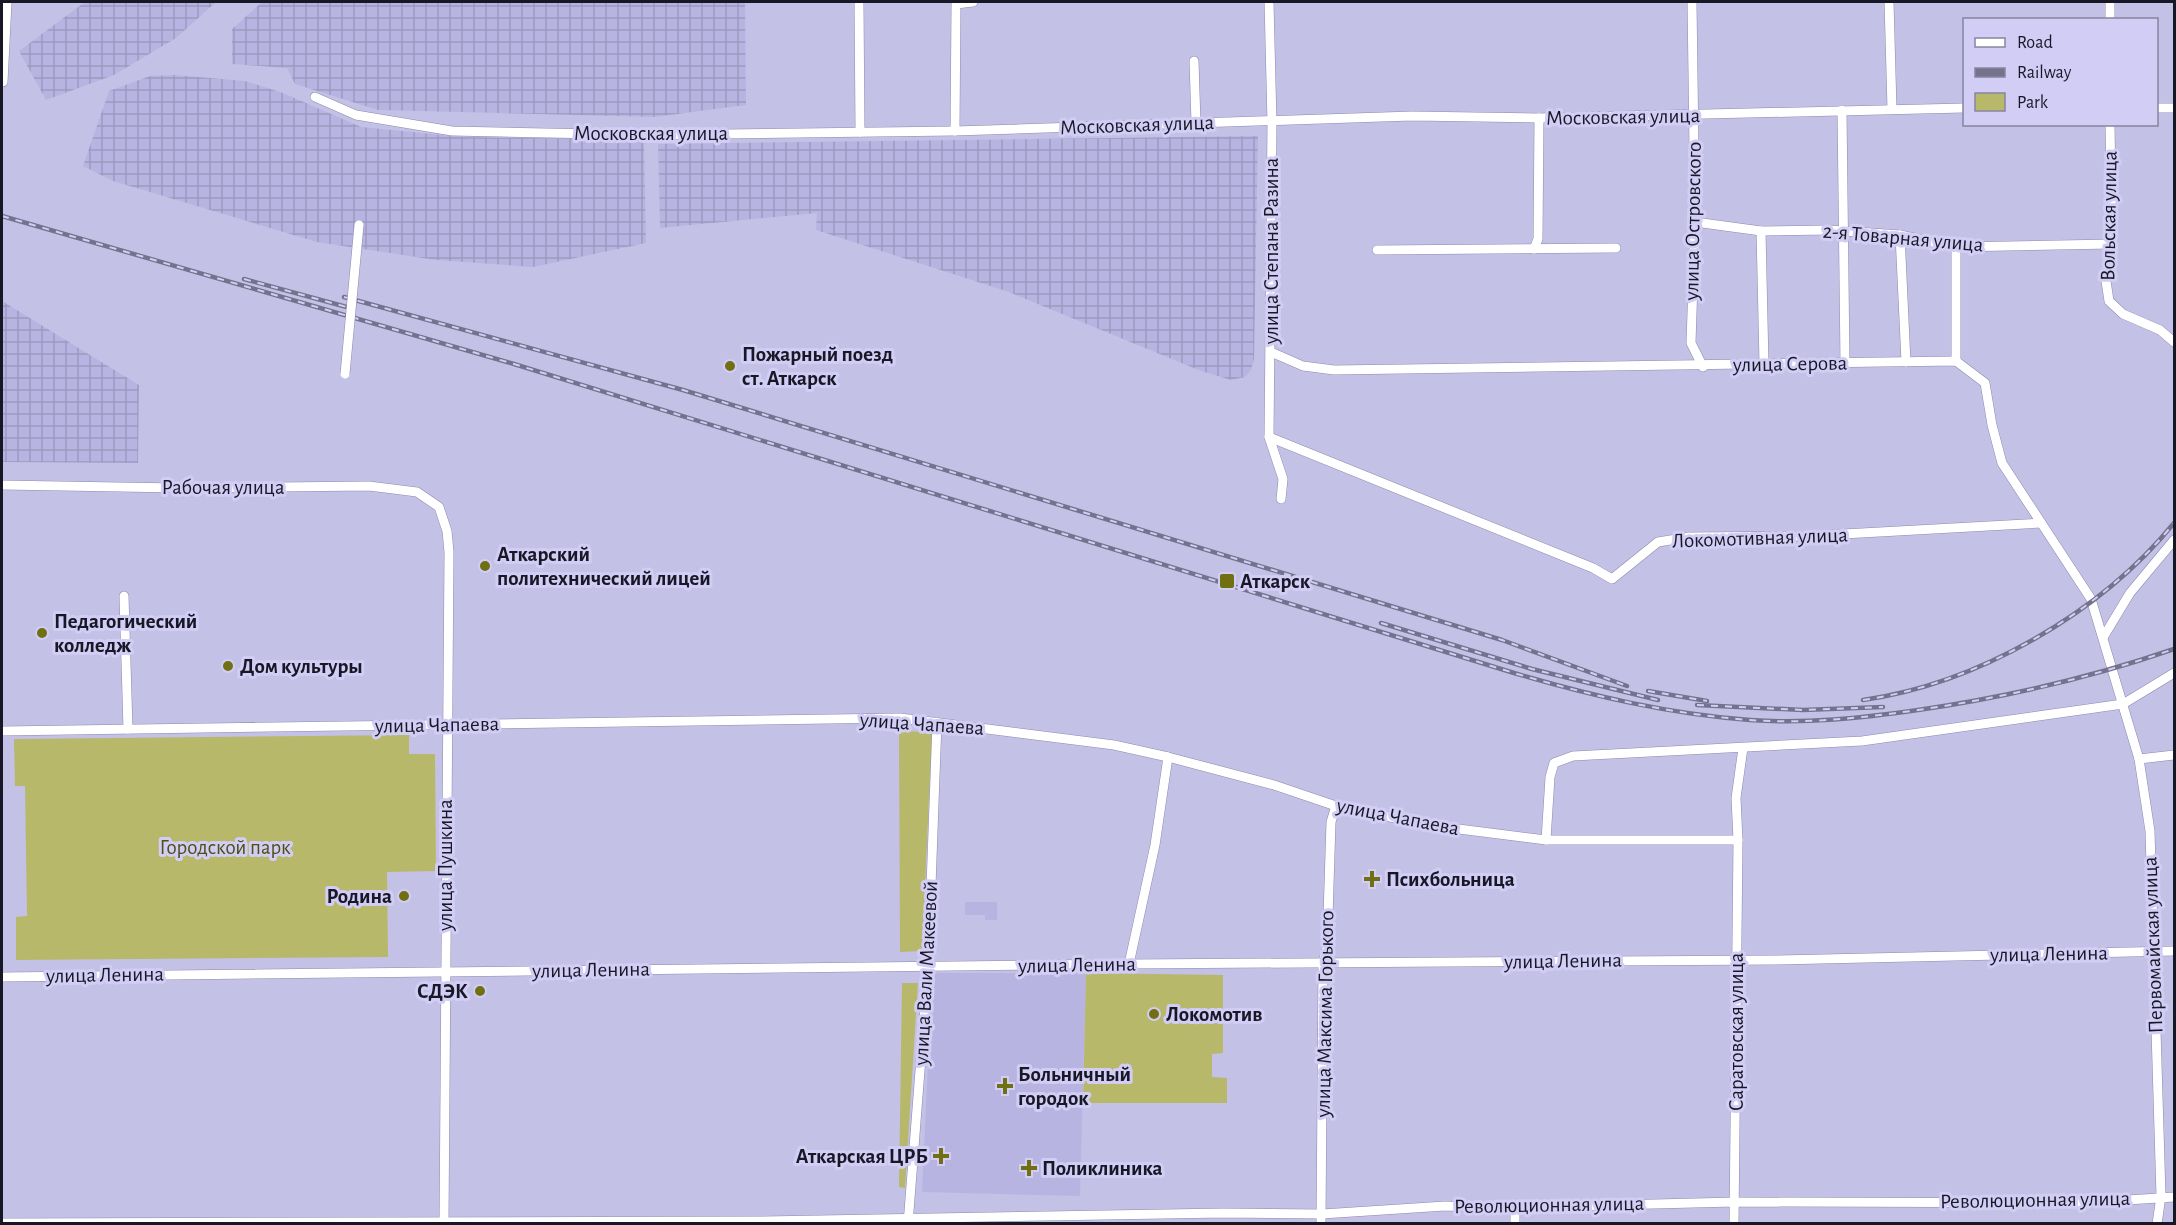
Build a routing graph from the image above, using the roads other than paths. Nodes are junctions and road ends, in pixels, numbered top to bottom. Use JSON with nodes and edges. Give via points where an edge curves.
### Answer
{"nodes":[{"id":1,"x":7,"y":2,"type":"edge"},
{"id":2,"x":859,"y":2,"type":"edge"},
{"id":3,"x":972,"y":2,"type":"edge"},
{"id":4,"x":1269,"y":2,"type":"edge"},
{"id":5,"x":1692,"y":2,"type":"edge"},
{"id":6,"x":1889,"y":2,"type":"edge"},
{"id":7,"x":2109,"y":2,"type":"edge"},
{"id":8,"x":2110,"y":18,"type":"edge"},
{"id":9,"x":1194,"y":61,"type":"dead end"},
{"id":10,"x":3,"y":82,"type":"dead end"},
{"id":11,"x":315,"y":96,"type":"dead end"},
{"id":12,"x":1963,"y":108,"type":"edge"},
{"id":13,"x":2158,"y":108,"type":"edge"},
{"id":14,"x":2175,"y":108,"type":"edge"},
{"id":15,"x":1892,"y":109,"type":"junction"},
{"id":16,"x":1842,"y":110,"type":"junction"},
{"id":17,"x":1694,"y":115,"type":"junction"},
{"id":18,"x":1539,"y":118,"type":"junction"},
{"id":19,"x":1196,"y":123,"type":"junction"},
{"id":20,"x":1272,"y":123,"type":"junction"},
{"id":21,"x":2110,"y":126,"type":"edge"},
{"id":22,"x":955,"y":131,"type":"junction"},
{"id":23,"x":860,"y":132,"type":"junction"},
{"id":24,"x":1695,"y":222,"type":"junction"},
{"id":25,"x":359,"y":225,"type":"dead end"},
{"id":26,"x":1761,"y":231,"type":"junction"},
{"id":27,"x":1844,"y":232,"type":"junction"},
{"id":28,"x":1900,"y":235,"type":"junction"},
{"id":29,"x":2112,"y":244,"type":"junction"},
{"id":30,"x":1956,"y":247,"type":"junction"},
{"id":31,"x":1616,"y":248,"type":"dead end"},
{"id":32,"x":1534,"y":249,"type":"junction"},
{"id":33,"x":1377,"y":250,"type":"dead end"},
{"id":34,"x":2175,"y":342,"type":"edge"},
{"id":35,"x":1271,"y":352,"type":"junction"},
{"id":36,"x":1956,"y":361,"type":"junction"},
{"id":37,"x":1906,"y":362,"type":"junction"},
{"id":38,"x":1845,"y":363,"type":"junction"},
{"id":39,"x":1764,"y":364,"type":"junction"},
{"id":40,"x":1703,"y":366,"type":"junction"},
{"id":41,"x":345,"y":375,"type":"dead end"},
{"id":42,"x":1269,"y":437,"type":"junction"},
{"id":43,"x":2,"y":485,"type":"edge"},
{"id":44,"x":1281,"y":499,"type":"dead end"},
{"id":45,"x":439,"y":507,"type":"joint"},
{"id":46,"x":2041,"y":523,"type":"junction"},
{"id":47,"x":2175,"y":540,"type":"edge"},
{"id":48,"x":124,"y":596,"type":"dead end"},
{"id":49,"x":2104,"y":636,"type":"junction"},
{"id":50,"x":2175,"y":673,"type":"edge"},
{"id":51,"x":2123,"y":704,"type":"junction"},
{"id":52,"x":937,"y":722,"type":"junction"},
{"id":53,"x":446,"y":726,"type":"junction"},
{"id":54,"x":128,"y":729,"type":"junction"},
{"id":55,"x":2,"y":731,"type":"edge"},
{"id":56,"x":1743,"y":748,"type":"junction"},
{"id":57,"x":2175,"y":755,"type":"edge"},
{"id":58,"x":1168,"y":757,"type":"junction"},
{"id":59,"x":2139,"y":759,"type":"junction"},
{"id":60,"x":1336,"y":806,"type":"junction"},
{"id":61,"x":1546,"y":840,"type":"junction"},
{"id":62,"x":1738,"y":840,"type":"junction"},
{"id":63,"x":2175,"y":951,"type":"edge"},
{"id":64,"x":2153,"y":952,"type":"junction"},
{"id":65,"x":1736,"y":960,"type":"junction"},
{"id":66,"x":1323,"y":963,"type":"junction"},
{"id":67,"x":1129,"y":964,"type":"junction"},
{"id":68,"x":928,"y":968,"type":"junction"},
{"id":69,"x":445,"y":971,"type":"junction"},
{"id":70,"x":2,"y":977,"type":"edge"},
{"id":71,"x":2161,"y":1196,"type":"junction"},
{"id":72,"x":2175,"y":1197,"type":"edge"},
{"id":73,"x":1735,"y":1202,"type":"junction"},
{"id":74,"x":1515,"y":1207,"type":"junction"},
{"id":75,"x":1322,"y":1219,"type":"edge"},
{"id":76,"x":909,"y":1221,"type":"edge"},
{"id":77,"x":763,"y":1222,"type":"edge"},
{"id":78,"x":2,"y":1223,"type":"edge"},
{"id":79,"x":444,"y":1223,"type":"edge"},
{"id":80,"x":1515,"y":1224,"type":"edge"},
{"id":81,"x":1734,"y":1224,"type":"edge"},
{"id":82,"x":2157,"y":1224,"type":"edge"}],
"edges":[{"from":1,"to":10,"type":"street"},
{"from":2,"to":23,"type":"street"},
{"from":3,"to":22,"type":"street","via":[[956,4]]},
{"from":4,"to":20,"type":"street","name":"улица Степана Разина"},
{"from":5,"to":17,"type":"street","name":"улица Островского"},
{"from":6,"to":15,"type":"street"},
{"from":7,"to":8,"type":"street"},
{"from":9,"to":19,"type":"street"},
{"from":11,"to":23,"type":"street","name":"Московская улица","via":[[356,115],[452,131],[650,135]]},
{"from":12,"to":15,"type":"street","name":"Московская улица"},
{"from":13,"to":14,"type":"street"},
{"from":15,"to":16,"type":"street","name":"Московская улица"},
{"from":16,"to":17,"type":"street","name":"Московская улица"},
{"from":16,"to":27,"type":"street"},
{"from":17,"to":18,"type":"street","name":"Московская улица"},
{"from":17,"to":24,"type":"street","name":"улица Островского"},
{"from":18,"to":20,"type":"street","name":"Московская улица","via":[[1412,116]]},
{"from":18,"to":32,"type":"street","via":[[1538,239]]},
{"from":19,"to":20,"type":"street","name":"Московская улица"},
{"from":19,"to":22,"type":"street","name":"Московская улица"},
{"from":20,"to":35,"type":"street","name":"улица Степана Разина"},
{"from":21,"to":29,"type":"street","name":"Вольская улица"},
{"from":22,"to":23,"type":"street","name":"Московская улица"},
{"from":24,"to":26,"type":"street","name":"2-я Товарная улица"},
{"from":24,"to":40,"type":"street","name":"улица Островского","via":[[1691,343]]},
{"from":25,"to":41,"type":"street","bridge":true},
{"from":26,"to":27,"type":"street","name":"2-я Товарная улица"},
{"from":26,"to":39,"type":"street"},
{"from":27,"to":28,"type":"street","name":"2-я Товарная улица"},
{"from":27,"to":38,"type":"street"},
{"from":28,"to":30,"type":"street","name":"2-я Товарная улица"},
{"from":28,"to":37,"type":"street"},
{"from":29,"to":30,"type":"street","name":"2-я Товарная улица"},
{"from":29,"to":34,"type":"street","name":"Вольская улица","via":[[2106,281],[2109,301],[2124,314],[2160,330]]},
{"from":30,"to":36,"type":"street"},
{"from":31,"to":32,"type":"street"},
{"from":32,"to":33,"type":"street"},
{"from":35,"to":40,"type":"street","name":"улица Серова","via":[[1303,366],[1334,370]]},
{"from":35,"to":42,"type":"street","name":"улица Степана Разина"},
{"from":36,"to":37,"type":"street","name":"улица Серова"},
{"from":36,"to":46,"type":"street","via":[[1985,383],[2002,463]]},
{"from":37,"to":38,"type":"street","name":"улица Серова"},
{"from":38,"to":39,"type":"street","name":"улица Серова"},
{"from":39,"to":40,"type":"street","name":"улица Серова"},
{"from":42,"to":44,"type":"street","name":"улица Степана Разина","via":[[1283,479]]},
{"from":42,"to":46,"type":"street","name":"Локомотивная улица","via":[[1612,579],[1658,542],[1689,537],[1807,536]]},
{"from":43,"to":45,"type":"street","name":"Рабочая улица","via":[[369,486],[417,492]]},
{"from":45,"to":53,"type":"street","name":"улица Пушкина","via":[[449,552]]},
{"from":46,"to":49,"type":"street","via":[[2091,599]]},
{"from":47,"to":49,"type":"street","via":[[2130,593]]},
{"from":48,"to":54,"type":"street"},
{"from":49,"to":51,"type":"street","name":"Первомайская улица"},
{"from":50,"to":51,"type":"street"},
{"from":51,"to":56,"type":"street","via":[[1862,741]]},
{"from":51,"to":59,"type":"street","name":"Первомайская улица"},
{"from":52,"to":53,"type":"street","name":"улица Чапаева","via":[[889,718]]},
{"from":52,"to":58,"type":"street","name":"улица Чапаева","via":[[1114,745]]},
{"from":52,"to":68,"type":"street","name":"улица Вали Макеевой"},
{"from":53,"to":54,"type":"street","name":"улица Чапаева"},
{"from":53,"to":69,"type":"street","name":"улица Пушкина"},
{"from":54,"to":55,"type":"street","name":"улица Чапаева"},
{"from":56,"to":61,"type":"street","via":[[1573,756],[1554,763]]},
{"from":56,"to":62,"type":"street","via":[[1736,798]]},
{"from":57,"to":59,"type":"street"},
{"from":58,"to":60,"type":"street","name":"улица Чапаева"},
{"from":58,"to":67,"type":"street","via":[[1155,844]]},
{"from":59,"to":64,"type":"street","name":"Первомайская улица","via":[[2150,831]]},
{"from":60,"to":61,"type":"street","name":"улица Чапаева","via":[[1435,826]]},
{"from":60,"to":66,"type":"street","name":"улица Максима Горького","via":[[1330,822],[1327,948]]},
{"from":61,"to":62,"type":"street","name":"улица Чапаева"},
{"from":62,"to":65,"type":"street","name":"Саратовская улица"},
{"from":63,"to":64,"type":"street","name":"улица Ленина"},
{"from":64,"to":65,"type":"street","name":"улица Ленина"},
{"from":64,"to":71,"type":"street","name":"Первомайская улица"},
{"from":65,"to":66,"type":"street","name":"улица Ленина"},
{"from":65,"to":73,"type":"street","name":"Саратовская улица"},
{"from":66,"to":67,"type":"street","name":"улица Ленина"},
{"from":66,"to":75,"type":"street","name":"улица Максима Горького"},
{"from":67,"to":68,"type":"street","name":"улица Ленина"},
{"from":68,"to":69,"type":"street","name":"улица Ленина"},
{"from":68,"to":76,"type":"street","name":"улица Вали Макеевой"},
{"from":69,"to":70,"type":"street","name":"улица Ленина"},
{"from":69,"to":79,"type":"street","name":"улица Пушкина"},
{"from":71,"to":72,"type":"street","name":"Революционная улица"},
{"from":71,"to":73,"type":"street","name":"Революционная улица","via":[[2081,1203]]},
{"from":71,"to":82,"type":"street","name":"Первомайская улица"},
{"from":73,"to":74,"type":"street","name":"Революционная улица"},
{"from":73,"to":81,"type":"street","name":"Саратовская улица"},
{"from":74,"to":75,"type":"street","name":"Революционная улица","via":[[1446,1206]]},
{"from":74,"to":80,"type":"street"},
{"from":75,"to":76,"type":"street","name":"Революционная улица","via":[[1235,1213]]},
{"from":76,"to":77,"type":"street","name":"Революционная улица"},
{"from":77,"to":79,"type":"street","name":"Революционная улица"},
{"from":78,"to":79,"type":"street","name":"Революционная улица"}]}
